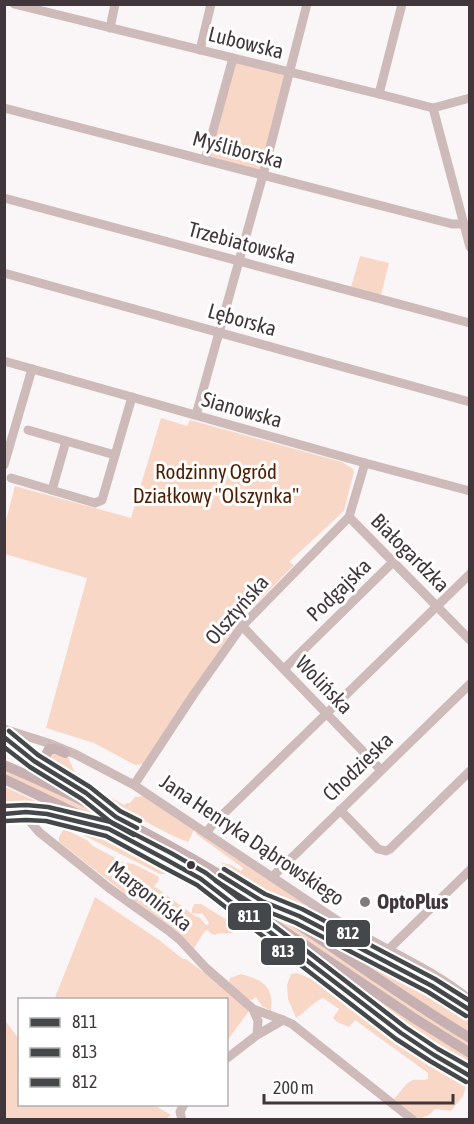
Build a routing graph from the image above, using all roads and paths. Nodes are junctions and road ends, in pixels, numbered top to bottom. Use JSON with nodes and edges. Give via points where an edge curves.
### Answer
{"nodes":[{"id":1,"x":116,"y":4,"type":"edge"},
{"id":2,"x":211,"y":4,"type":"edge"},
{"id":3,"x":307,"y":4,"type":"edge"},
{"id":4,"x":402,"y":4,"type":"edge"},
{"id":5,"x":19,"y":5,"type":"edge"},
{"id":6,"x":110,"y":28,"type":"junction"},
{"id":7,"x":200,"y":50,"type":"junction"},
{"id":8,"x":233,"y":58,"type":"junction"},
{"id":9,"x":291,"y":72,"type":"junction"},
{"id":10,"x":380,"y":94,"type":"junction"},
{"id":11,"x":470,"y":98,"type":"edge"},
{"id":12,"x":4,"y":108,"type":"edge"},
{"id":13,"x":433,"y":108,"type":"junction"},
{"id":14,"x":205,"y":160,"type":"junction"},
{"id":15,"x":263,"y":175,"type":"junction"},
{"id":16,"x":4,"y":198,"type":"edge"},
{"id":17,"x":463,"y":224,"type":"junction"},
{"id":18,"x":470,"y":247,"type":"edge"},
{"id":19,"x":239,"y":261,"type":"junction"},
{"id":20,"x":4,"y":273,"type":"edge"},
{"id":21,"x":470,"y":323,"type":"edge"},
{"id":22,"x":219,"y":333,"type":"junction"},
{"id":23,"x":4,"y":361,"type":"edge"},
{"id":24,"x":32,"y":369,"type":"junction"},
{"id":25,"x":132,"y":397,"type":"junction"},
{"id":26,"x":470,"y":402,"type":"edge"},
{"id":27,"x":196,"y":415,"type":"junction"},
{"id":28,"x":28,"y":430,"type":"dead end"},
{"id":29,"x":66,"y":441,"type":"junction"},
{"id":30,"x":6,"y":452,"type":"edge"},
{"id":31,"x":115,"y":455,"type":"junction"},
{"id":32,"x":365,"y":463,"type":"junction"},
{"id":33,"x":4,"y":465,"type":"edge"},
{"id":34,"x":11,"y":478,"type":"dead end"},
{"id":35,"x":52,"y":490,"type":"junction"},
{"id":36,"x":470,"y":491,"type":"edge"},
{"id":37,"x":349,"y":517,"type":"junction"},
{"id":38,"x":393,"y":562,"type":"junction"},
{"id":39,"x":470,"y":574,"type":"edge"},
{"id":40,"x":437,"y":606,"type":"junction"},
{"id":41,"x":242,"y":626,"type":"junction"},
{"id":42,"x":470,"y":640,"type":"edge"},
{"id":43,"x":284,"y":669,"type":"junction"},
{"id":44,"x":470,"y":684,"type":"edge"},
{"id":45,"x":326,"y":713,"type":"junction"},
{"id":46,"x":4,"y":729,"type":"edge"},
{"id":47,"x":4,"y":737,"type":"edge"},
{"id":48,"x":65,"y":753,"type":"dead end"},
{"id":49,"x":4,"y":765,"type":"edge"},
{"id":50,"x":46,"y":768,"type":"junction"},
{"id":51,"x":381,"y":770,"type":"junction"},
{"id":52,"x":470,"y":771,"type":"edge"},
{"id":53,"x":4,"y":779,"type":"edge"},
{"id":54,"x":134,"y":785,"type":"junction"},
{"id":55,"x":340,"y":810,"type":"junction"},
{"id":56,"x":26,"y":812,"type":"junction"},
{"id":57,"x":4,"y":814,"type":"edge"},
{"id":58,"x":116,"y":817,"type":"junction"},
{"id":59,"x":109,"y":829,"type":"junction"},
{"id":60,"x":206,"y":833,"type":"junction"},
{"id":61,"x":470,"y":870,"type":"edge"},
{"id":62,"x":272,"y":877,"type":"junction"},
{"id":63,"x":201,"y":879,"type":"junction"},
{"id":64,"x":262,"y":901,"type":"junction"},
{"id":65,"x":389,"y":950,"type":"junction"},
{"id":66,"x":470,"y":1000,"type":"edge"},
{"id":67,"x":253,"y":1009,"type":"junction"},
{"id":68,"x":470,"y":1010,"type":"edge"},
{"id":69,"x":283,"y":1020,"type":"junction"},
{"id":70,"x":257,"y":1035,"type":"junction"},
{"id":71,"x":470,"y":1038,"type":"edge"},
{"id":72,"x":470,"y":1053,"type":"edge"},
{"id":73,"x":228,"y":1057,"type":"edge"},
{"id":74,"x":470,"y":1076,"type":"edge"},
{"id":75,"x":413,"y":1119,"type":"edge"}],
"edges":[{"from":1,"to":6,"type":"street"},
{"from":2,"to":7,"type":"street"},
{"from":3,"to":9,"type":"street"},
{"from":4,"to":10,"type":"street"},
{"from":5,"to":6,"type":"street","name":"Lubowska"},
{"from":6,"to":7,"type":"street","name":"Lubowska"},
{"from":7,"to":8,"type":"street","name":"Lubowska"},
{"from":8,"to":9,"type":"street","name":"Lubowska"},
{"from":8,"to":14,"type":"street"},
{"from":9,"to":10,"type":"street","name":"Lubowska"},
{"from":9,"to":15,"type":"street"},
{"from":10,"to":13,"type":"street","name":"Lubowska"},
{"from":11,"to":13,"type":"street","name":"Lubowska"},
{"from":12,"to":14,"type":"street","name":"Myśliborska"},
{"from":13,"to":17,"type":"street"},
{"from":14,"to":15,"type":"street","name":"Myśliborska"},
{"from":15,"to":17,"type":"street","name":"Myśliborska"},
{"from":15,"to":19,"type":"street"},
{"from":16,"to":19,"type":"street","name":"Trzebiatowska"},
{"from":17,"to":18,"type":"street"},
{"from":19,"to":21,"type":"street","name":"Trzebiatowska"},
{"from":19,"to":22,"type":"street"},
{"from":20,"to":22,"type":"street","name":"Lęborska"},
{"from":22,"to":26,"type":"street","name":"Lęborska"},
{"from":22,"to":27,"type":"street"},
{"from":23,"to":24,"type":"street","name":"Sianowska"},
{"from":24,"to":25,"type":"street","name":"Sianowska"},
{"from":24,"to":30,"type":"street"},
{"from":25,"to":27,"type":"street","name":"Sianowska"},
{"from":25,"to":31,"type":"street"},
{"from":27,"to":32,"type":"street","name":"Sianowska"},
{"from":28,"to":29,"type":"street"},
{"from":29,"to":31,"type":"street"},
{"from":29,"to":35,"type":"street"},
{"from":30,"to":33,"type":"street"},
{"from":31,"to":35,"type":"street","via":[[99,502]]},
{"from":32,"to":36,"type":"street","name":"Sianowska"},
{"from":32,"to":37,"type":"street","name":"Olsztyńska"},
{"from":34,"to":35,"type":"street"},
{"from":37,"to":38,"type":"street","name":"Białogardzka"},
{"from":37,"to":41,"type":"street","name":"Olsztyńska"},
{"from":38,"to":40,"type":"street","name":"Białogardzka"},
{"from":38,"to":43,"type":"street","name":"Podgajska"},
{"from":39,"to":40,"type":"street"},
{"from":40,"to":42,"type":"street","name":"Białogardzka"},
{"from":40,"to":45,"type":"street"},
{"from":41,"to":43,"type":"street","name":"Wolińska"},
{"from":41,"to":54,"type":"street","name":"Olsztyńska"},
{"from":43,"to":45,"type":"street","name":"Wolińska"},
{"from":44,"to":51,"type":"street","name":"Chodzieska"},
{"from":45,"to":51,"type":"street","name":"Wolińska"},
{"from":45,"to":60,"type":"street"},
{"from":46,"to":54,"type":"street","name":"Jana Henryka Dąbrowskiego","via":[[75,754]]},
{"from":47,"to":50,"type":"main road"},
{"from":48,"to":50,"type":"main road","via":[[50,750],[45,757]]},
{"from":49,"to":58,"type":"main road"},
{"from":50,"to":58,"type":"main road"},
{"from":51,"to":55,"type":"street","name":"Chodzieska"},
{"from":52,"to":55,"type":"street","via":[[386,851],[378,849]]},
{"from":53,"to":59,"type":"main road"},
{"from":54,"to":60,"type":"street","name":"Jana Henryka Dąbrowskiego"},
{"from":55,"to":62,"type":"street","name":"Chodzieska"},
{"from":56,"to":57,"type":"street"},
{"from":56,"to":59,"type":"main road"},
{"from":56,"to":67,"type":"street","name":"Margonińska","via":[[44,836],[174,936]]},
{"from":58,"to":64,"type":"main road"},
{"from":59,"to":63,"type":"main road"},
{"from":60,"to":62,"type":"street","name":"Jana Henryka Dąbrowskiego"},
{"from":61,"to":65,"type":"street"},
{"from":62,"to":65,"type":"street","name":"Jana Henryka Dąbrowskiego","via":[[343,925]]},
{"from":63,"to":72,"type":"main road"},
{"from":63,"to":74,"type":"main road","via":[[395,1029]]},
{"from":64,"to":68,"type":"main road","via":[[324,929]]},
{"from":64,"to":71,"type":"main road"},
{"from":65,"to":66,"type":"street","name":"Jana Henryka Dąbrowskiego","via":[[433,973]]},
{"from":67,"to":69,"type":"street","name":"Margonińska"},
{"from":67,"to":70,"type":"street","via":[[258,1021]]},
{"from":69,"to":70,"type":"street"},
{"from":69,"to":75,"type":"street","name":"Margonińska","via":[[292,1023]]},
{"from":70,"to":73,"type":"street"}]}
